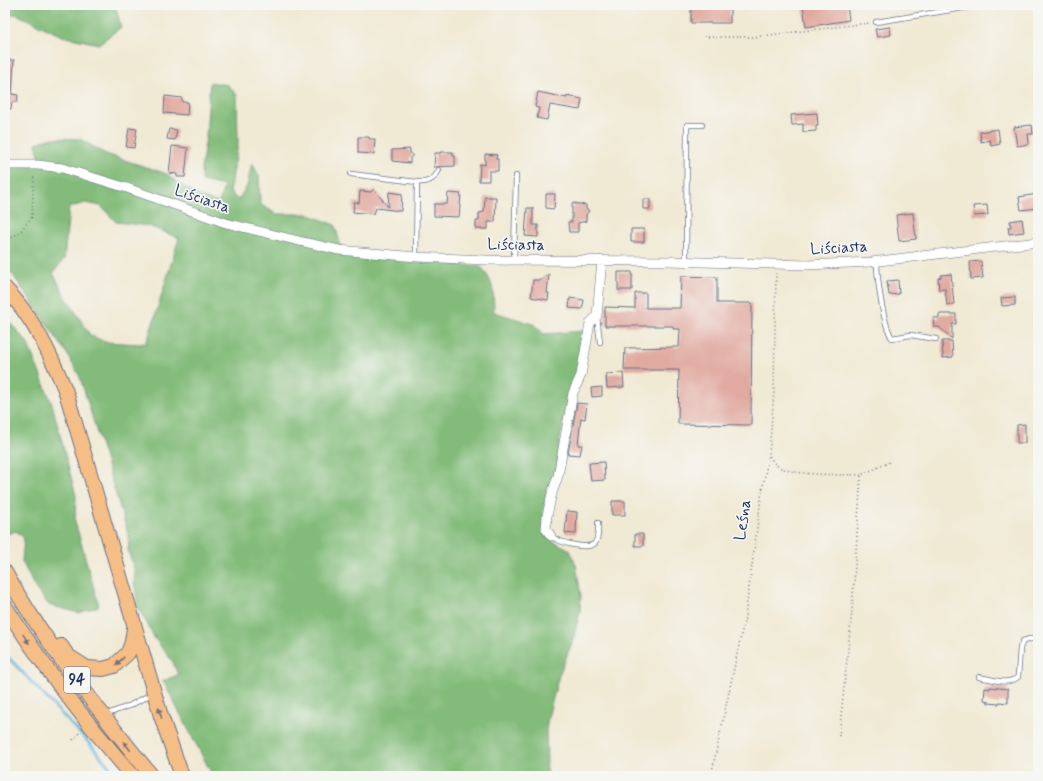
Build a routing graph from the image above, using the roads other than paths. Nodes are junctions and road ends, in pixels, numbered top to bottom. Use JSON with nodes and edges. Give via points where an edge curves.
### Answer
{"nodes":[{"id":1,"x":982,"y":5,"type":"edge"},
{"id":2,"x":876,"y":22,"type":"road end"},
{"id":3,"x":702,"y":125,"type":"dead end"},
{"id":4,"x":5,"y":165,"type":"edge"},
{"id":5,"x":439,"y":170,"type":"dead end"},
{"id":6,"x":351,"y":174,"type":"dead end"},
{"id":7,"x":516,"y":176,"type":"dead end"},
{"id":8,"x":417,"y":182,"type":"junction"},
{"id":9,"x":1038,"y":242,"type":"edge"},
{"id":10,"x":416,"y":257,"type":"junction"},
{"id":11,"x":514,"y":260,"type":"junction"},
{"id":12,"x":602,"y":260,"type":"junction"},
{"id":13,"x":686,"y":262,"type":"junction"},
{"id":14,"x":877,"y":262,"type":"junction"},
{"id":15,"x":5,"y":288,"type":"edge"},
{"id":16,"x":597,"y":316,"type":"junction"},
{"id":17,"x":936,"y":338,"type":"dead end"},
{"id":18,"x":600,"y":342,"type":"dead end"},
{"id":19,"x":598,"y":523,"type":"dead end"},
{"id":20,"x":551,"y":536,"type":"joint"},
{"id":21,"x":7,"y":575,"type":"edge"},
{"id":22,"x":5,"y":606,"type":"edge"},
{"id":23,"x":134,"y":626,"type":"junction"},
{"id":24,"x":1038,"y":639,"type":"edge"},
{"id":25,"x":979,"y":677,"type":"dead end"},
{"id":26,"x":154,"y":692,"type":"junction"},
{"id":27,"x":104,"y":715,"type":"junction"},
{"id":28,"x":133,"y":776,"type":"edge"},
{"id":29,"x":152,"y":776,"type":"edge"},
{"id":30,"x":182,"y":776,"type":"edge"}],
"edges":[{"from":1,"to":2,"type":"lane"},
{"from":3,"to":13,"type":"lane","via":[[687,125]]},
{"from":4,"to":10,"type":"street","name":"Liściasta","via":[[62,168],[226,223],[339,250]]},
{"from":5,"to":8,"type":"lane","via":[[436,177],[425,183]]},
{"from":6,"to":8,"type":"lane"},
{"from":7,"to":11,"type":"lane"},
{"from":8,"to":10,"type":"lane"},
{"from":9,"to":14,"type":"street","name":"Liściasta"},
{"from":10,"to":11,"type":"street","name":"Liściasta"},
{"from":11,"to":12,"type":"street","name":"Liściasta"},
{"from":12,"to":13,"type":"street","name":"Liściasta"},
{"from":12,"to":16,"type":"street"},
{"from":13,"to":14,"type":"street","name":"Liściasta","via":[[807,265]]},
{"from":14,"to":17,"type":"lane","via":[[888,332],[892,338],[911,335]]},
{"from":15,"to":23,"type":"main road","via":[[34,326],[66,392]]},
{"from":16,"to":18,"type":"lane"},
{"from":16,"to":20,"type":"street","via":[[590,323],[581,375],[573,393],[558,476],[547,516],[546,529]]},
{"from":19,"to":20,"type":"lane","via":[[597,540],[590,546],[562,542]]},
{"from":23,"to":21,"type":"main road","one_way":true,"via":[[128,653],[121,660],[114,666],[103,669],[86,668],[68,656]]},
{"from":21,"to":27,"type":"main road","number":"94","via":[[42,631]]},
{"from":22,"to":28,"type":"main road","number":"94","one_way":true,"via":[[30,646],[66,694]]},
{"from":23,"to":26,"type":"main road"},
{"from":24,"to":25,"type":"lane","via":[[1023,641],[1020,648],[1018,677],[1013,681],[1002,682]]},
{"from":26,"to":27,"type":"lane","via":[[130,706]]},
{"from":30,"to":26,"type":"main road","one_way":true},
{"from":29,"to":27,"type":"main road","number":"94","one_way":true}]}
